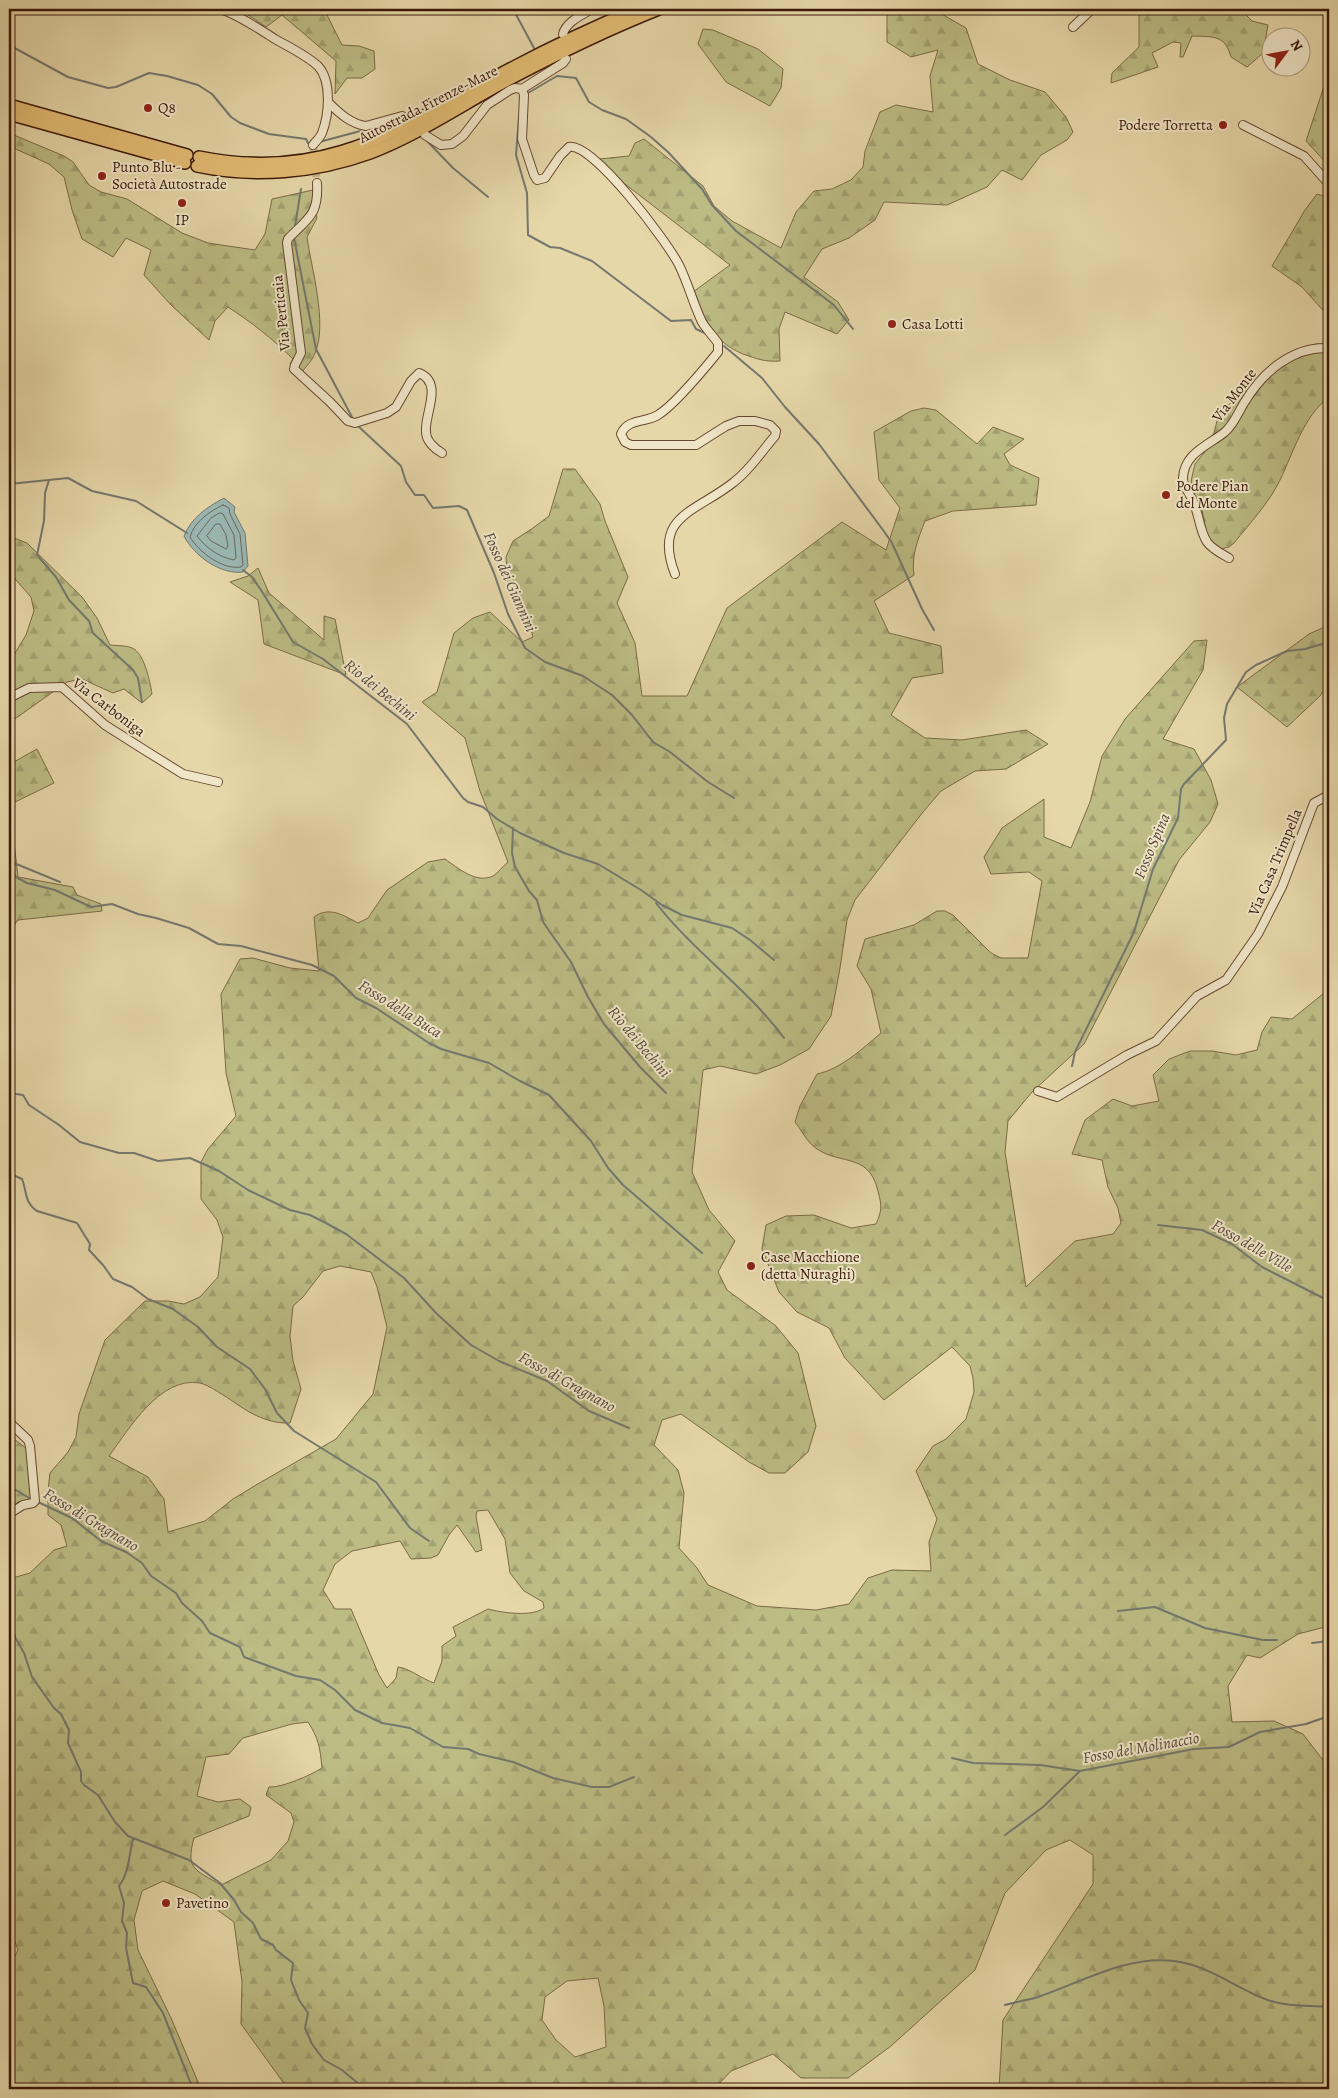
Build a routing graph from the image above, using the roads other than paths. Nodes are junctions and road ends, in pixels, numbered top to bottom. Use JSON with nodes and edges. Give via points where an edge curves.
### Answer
{"nodes":[{"id":1,"x":95,"y":9,"type":"edge"},
{"id":2,"x":99,"y":9,"type":"edge"},
{"id":3,"x":221,"y":9,"type":"edge"},
{"id":4,"x":592,"y":9,"type":"edge"},
{"id":5,"x":638,"y":9,"type":"edge"},
{"id":6,"x":659,"y":9,"type":"edge"},
{"id":7,"x":1092,"y":9,"type":"edge"},
{"id":8,"x":1073,"y":27,"type":"dead end"},
{"id":9,"x":563,"y":34,"type":"dead end"},
{"id":10,"x":566,"y":60,"type":"dead end"},
{"id":11,"x":522,"y":89,"type":"junction"},
{"id":12,"x":329,"y":103,"type":"junction"},
{"id":13,"x":9,"y":105,"type":"edge"},
{"id":14,"x":9,"y":114,"type":"edge"},
{"id":15,"x":406,"y":118,"type":"dead end"},
{"id":16,"x":1244,"y":125,"type":"dead end"},
{"id":17,"x":425,"y":135,"type":"dead end"},
{"id":18,"x":313,"y":145,"type":"tunnel mouth"},
{"id":19,"x":317,"y":183,"type":"tunnel mouth"},
{"id":20,"x":1329,"y":184,"type":"edge"},
{"id":21,"x":1329,"y":348,"type":"edge"},
{"id":22,"x":442,"y":453,"type":"dead end"},
{"id":23,"x":1228,"y":558,"type":"dead end"},
{"id":24,"x":675,"y":574,"type":"dead end"},
{"id":25,"x":9,"y":698,"type":"edge"},
{"id":26,"x":218,"y":782,"type":"dead end"},
{"id":27,"x":1329,"y":795,"type":"edge"},
{"id":28,"x":1038,"y":1091,"type":"dead end"},
{"id":29,"x":9,"y":1422,"type":"edge"},
{"id":30,"x":9,"y":1514,"type":"edge"}],
"edges":[{"from":1,"to":2,"type":"street"},
{"from":3,"to":12,"type":"street","via":[[317,66],[326,80]]},
{"from":4,"to":9,"type":"street","via":[[574,20]]},
{"from":5,"to":6,"type":"highway","name":"Autostrada Firenze-Mare","via":[[559,43],[404,127],[360,147],[291,162],[198,162],[236,171],[282,171],[331,164],[365,154],[412,133],[574,46]]},
{"from":7,"to":8,"type":"street"},
{"from":10,"to":11,"type":"street"},
{"from":11,"to":17,"type":"street","via":[[510,90],[487,105],[463,136],[452,144],[441,144]]},
{"from":11,"to":24,"type":"street","via":[[522,139],[537,180],[545,178],[569,147],[576,147],[594,159],[640,208],[674,256],[703,324],[718,343],[718,352],[665,410],[623,429],[621,434],[625,442],[631,445],[696,445],[734,422],[747,420],[770,425],[776,431],[743,475],[672,527],[668,551]]},
{"from":12,"to":15,"type":"street","via":[[349,120],[366,126],[402,116]]},
{"from":12,"to":18,"type":"street","via":[[322,133]]},
{"from":13,"to":14,"type":"highway","via":[[186,159]]},
{"from":16,"to":20,"type":"street","via":[[1304,156]]},
{"from":19,"to":22,"type":"street","name":"Via Perticaia","via":[[314,214],[287,243],[302,353],[294,370],[348,422],[355,423],[396,407],[411,381],[419,373],[424,375],[432,394],[425,433],[433,447]]},
{"from":21,"to":23,"type":"street","name":"Via Monte","via":[[1316,348],[1287,358],[1263,376],[1233,423],[1195,453],[1188,464],[1184,482],[1205,538],[1211,547]]},
{"from":25,"to":26,"type":"street","name":"Via Carboniga","via":[[29,688],[62,687],[105,725],[168,765],[183,774]]},
{"from":27,"to":28,"type":"street","name":"Via Casa Trimpella","via":[[1314,803],[1282,887],[1262,926],[1226,980],[1197,996],[1156,1041],[1058,1098]]},
{"from":29,"to":30,"type":"street","via":[[30,1446],[34,1501]]}]}
